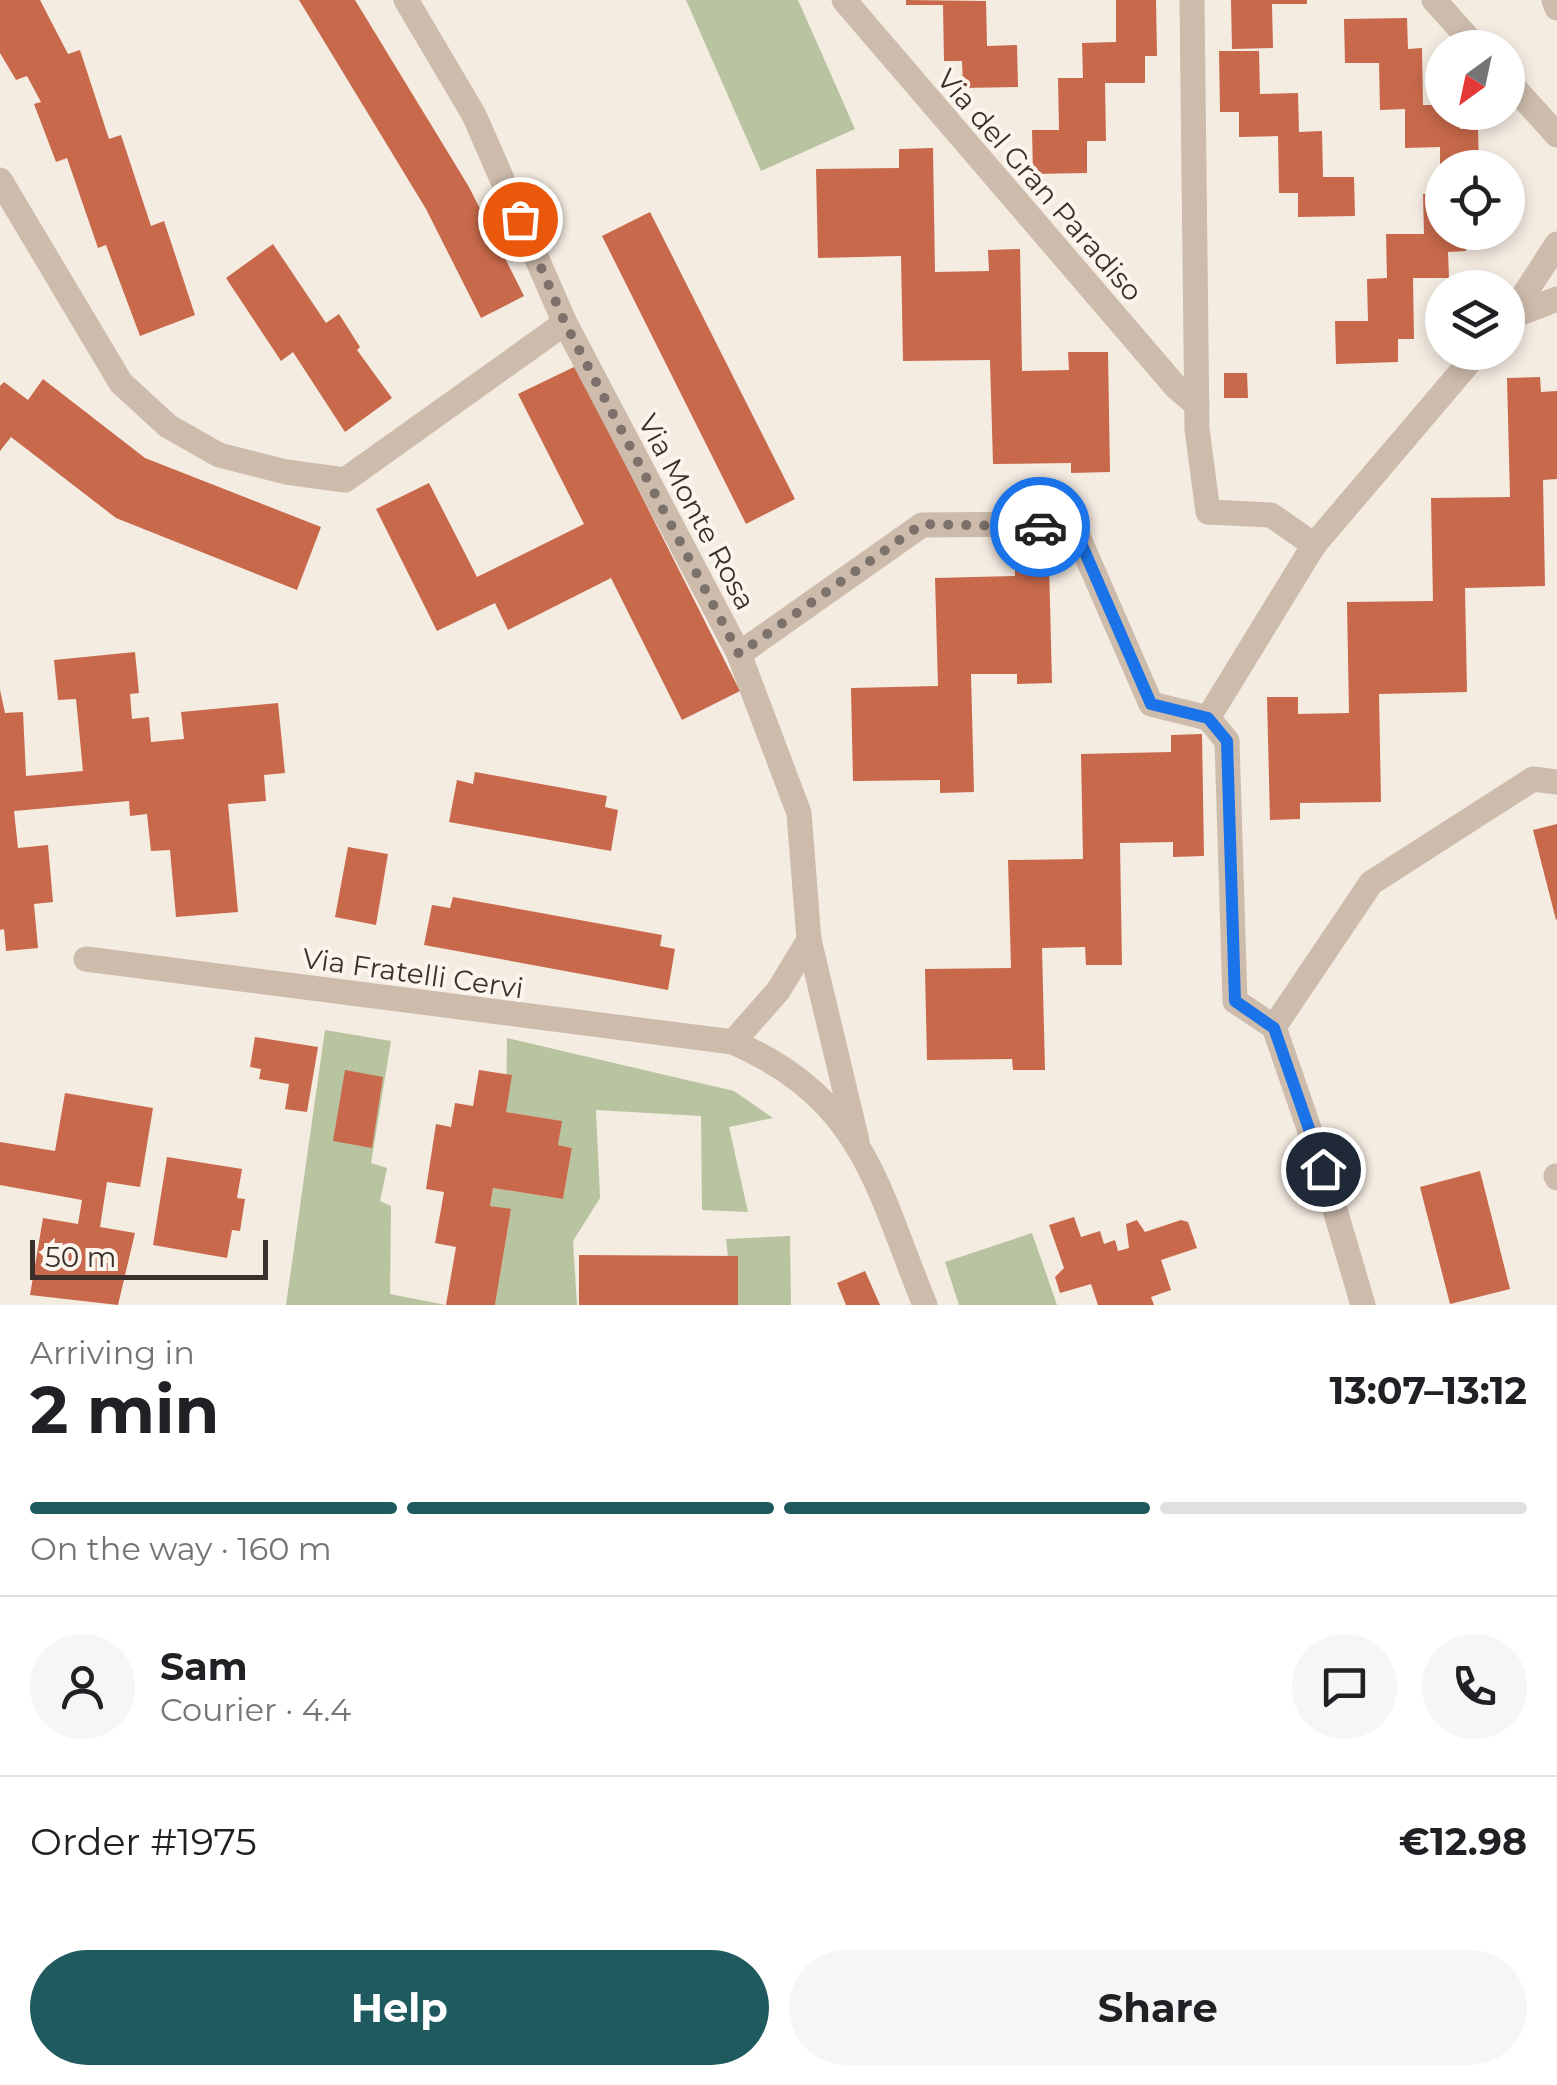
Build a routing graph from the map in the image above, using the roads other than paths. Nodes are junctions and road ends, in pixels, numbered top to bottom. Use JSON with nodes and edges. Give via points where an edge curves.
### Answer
{"nodes":[{"id":1,"x":406,"y":0,"type":"edge"},
{"id":2,"x":844,"y":0,"type":"edge"},
{"id":3,"x":1192,"y":0,"type":"edge"},
{"id":4,"x":1434,"y":0,"type":"edge"},
{"id":5,"x":1554,"y":0,"type":"edge"},
{"id":6,"x":1557,"y":8,"type":"edge"},
{"id":7,"x":1461,"y":30,"type":"edge"},
{"id":8,"x":1525,"y":100,"type":"edge"},
{"id":9,"x":1557,"y":135,"type":"edge"},
{"id":10,"x":0,"y":180,"type":"edge"},
{"id":11,"x":1557,"y":244,"type":"edge"},
{"id":12,"x":1525,"y":292,"type":"edge"},
{"id":13,"x":1557,"y":299,"type":"edge"},
{"id":14,"x":1525,"y":310,"type":"edge"},
{"id":15,"x":565,"y":323,"type":"junction"},
{"id":16,"x":1463,"y":370,"type":"edge"},
{"id":17,"x":1197,"y":405,"type":"junction"},
{"id":18,"x":1314,"y":546,"type":"junction"},
{"id":19,"x":739,"y":654,"type":"junction"},
{"id":20,"x":1208,"y":718,"type":"junction"},
{"id":21,"x":1557,"y":782,"type":"edge"},
{"id":22,"x":809,"y":940,"type":"junction"},
{"id":23,"x":86,"y":959,"type":"dead end"},
{"id":24,"x":1274,"y":1028,"type":"junction"},
{"id":25,"x":732,"y":1042,"type":"junction"},
{"id":26,"x":857,"y":1141,"type":"junction"},
{"id":27,"x":925,"y":1305,"type":"edge"},
{"id":28,"x":1363,"y":1305,"type":"edge"}],
"edges":[{"from":1,"to":15,"type":"street","name":"Via Monte Rosa","via":[[474,115]]},
{"from":2,"to":17,"type":"street","name":"Via del Gran Paradiso"},
{"from":3,"to":17,"type":"street"},
{"from":4,"to":7,"type":"street"},
{"from":5,"to":6,"type":"street"},
{"from":8,"to":9,"type":"street"},
{"from":10,"to":15,"type":"street","via":[[120,383],[168,426],[220,455],[286,472],[345,480]]},
{"from":11,"to":12,"type":"street"},
{"from":13,"to":14,"type":"street"},
{"from":15,"to":19,"type":"street","name":"Via Monte Rosa"},
{"from":16,"to":18,"type":"street"},
{"from":17,"to":18,"type":"street","via":[[1208,512],[1270,514]]},
{"from":18,"to":20,"type":"street"},
{"from":19,"to":20,"type":"street","via":[[922,524],[1033,524],[1080,541],[1151,704]]},
{"from":19,"to":22,"type":"street","name":"Via Monte Rosa","via":[[799,813]]},
{"from":20,"to":24,"type":"street","via":[[1227,741],[1235,1001]]},
{"from":21,"to":24,"type":"street","via":[[1533,779],[1372,883]]},
{"from":22,"to":25,"type":"street","via":[[778,991]]},
{"from":22,"to":26,"type":"street","name":"Via Monte Rosa"},
{"from":23,"to":25,"type":"street","name":"Via Fratelli Cervi"},
{"from":24,"to":28,"type":"street"},
{"from":25,"to":26,"type":"street","name":"Via Fratelli Cervi","via":[[774,1060],[825,1098]]},
{"from":26,"to":27,"type":"street","name":"Via Fratelli Cervi"}]}
